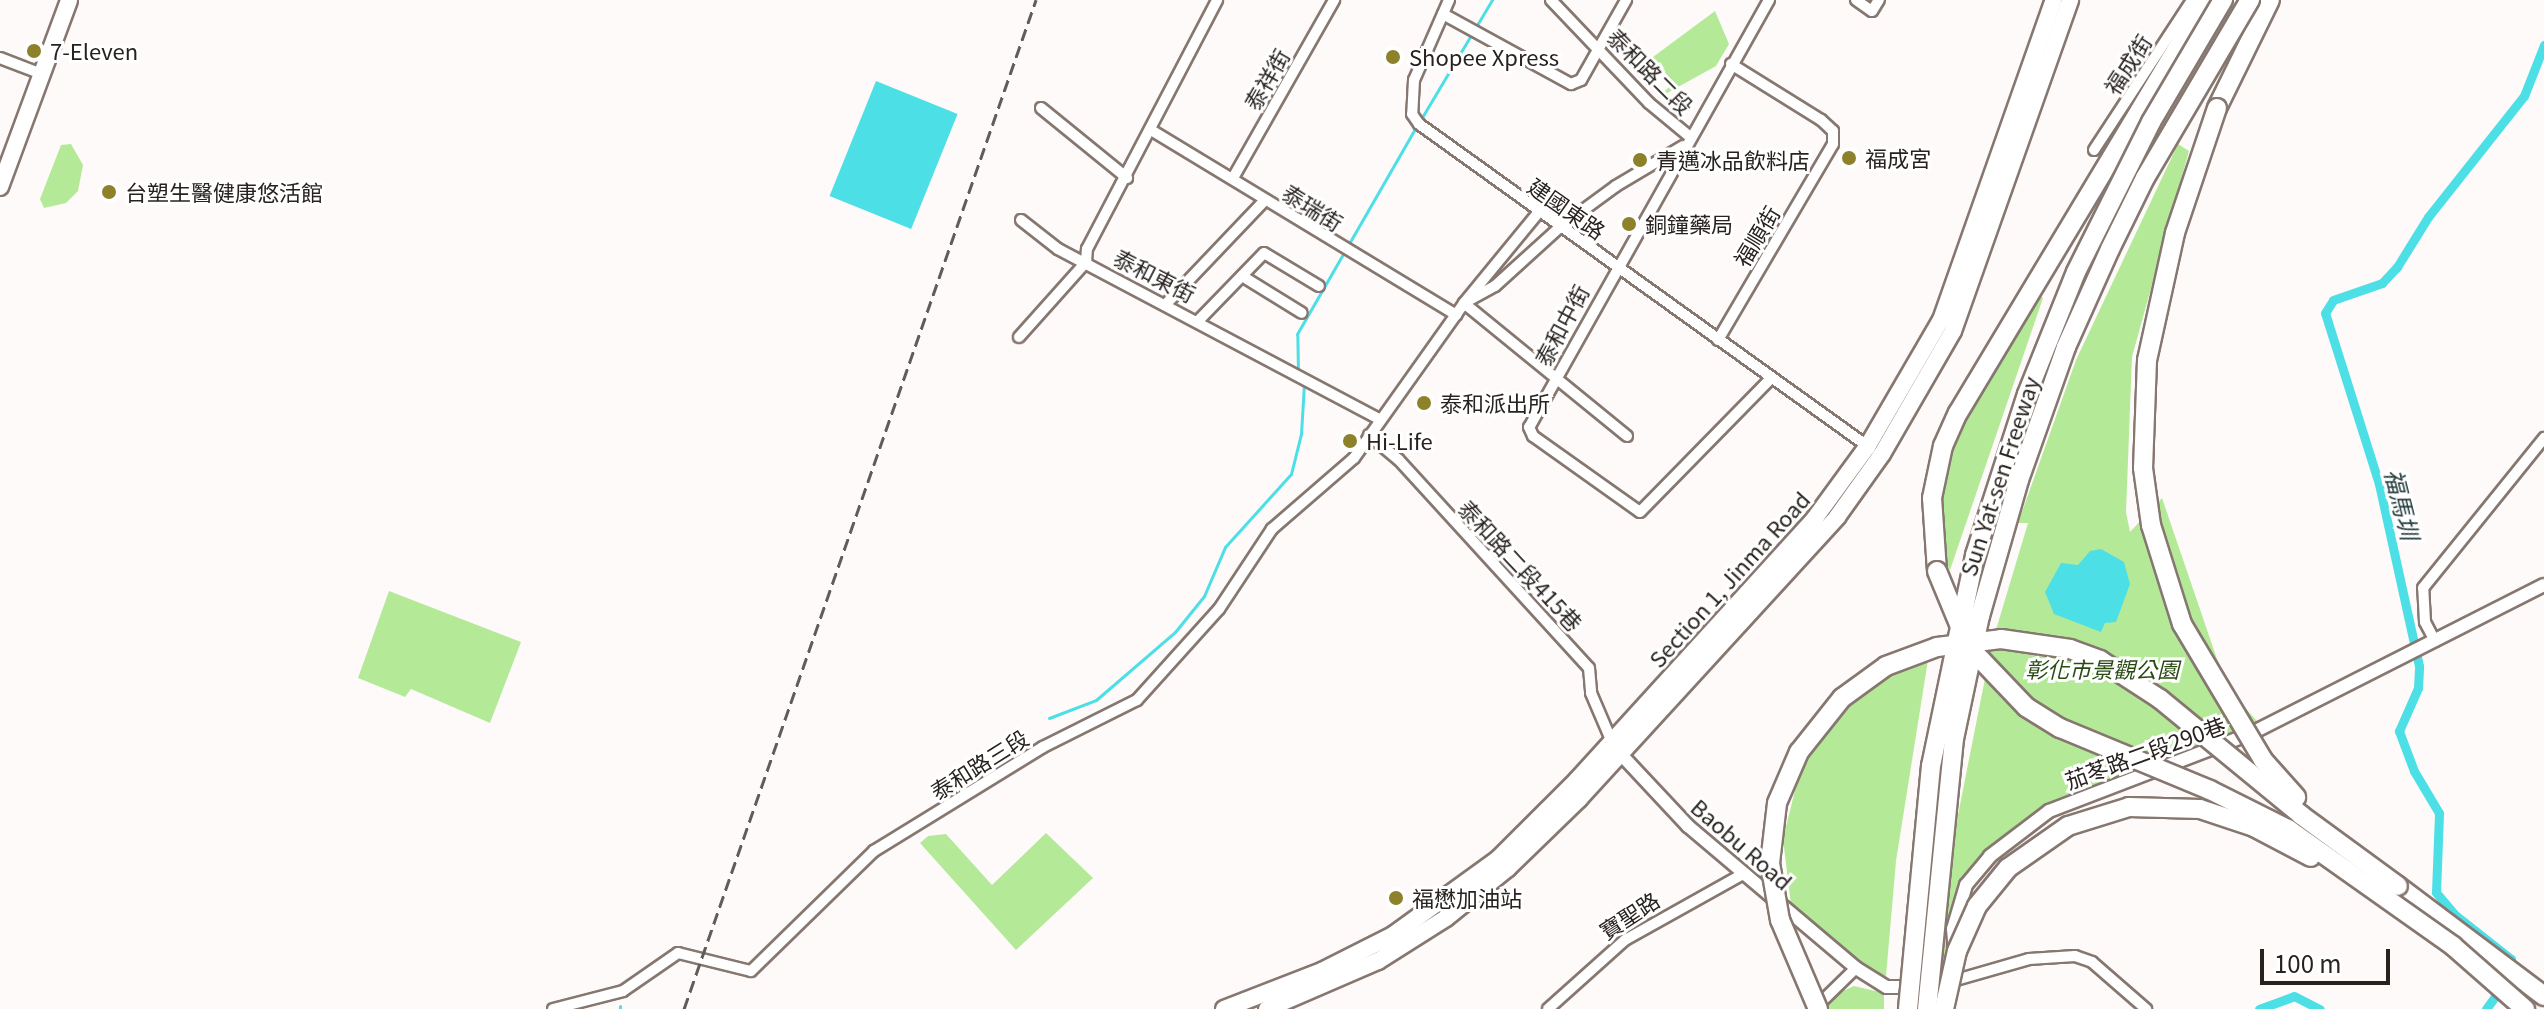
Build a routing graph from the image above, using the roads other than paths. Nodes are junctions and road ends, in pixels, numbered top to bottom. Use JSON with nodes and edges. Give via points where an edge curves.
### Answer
{"nodes":[{"id":1,"x":69,"y":0,"type":"edge"},
{"id":2,"x":1217,"y":0,"type":"edge"},
{"id":3,"x":1334,"y":0,"type":"edge"},
{"id":4,"x":1449,"y":0,"type":"edge"},
{"id":5,"x":1551,"y":0,"type":"edge"},
{"id":6,"x":1626,"y":0,"type":"edge"},
{"id":7,"x":1769,"y":0,"type":"edge"},
{"id":8,"x":1856,"y":0,"type":"edge"},
{"id":9,"x":1879,"y":0,"type":"edge"},
{"id":10,"x":2054,"y":0,"type":"edge"},
{"id":11,"x":2070,"y":0,"type":"edge"},
{"id":12,"x":2192,"y":0,"type":"edge"},
{"id":13,"x":2206,"y":0,"type":"edge"},
{"id":14,"x":2223,"y":0,"type":"edge"},
{"id":15,"x":2250,"y":0,"type":"edge"},
{"id":16,"x":2270,"y":0,"type":"edge"},
{"id":17,"x":1443,"y":14,"type":"junction"},
{"id":18,"x":1601,"y":47,"type":"junction"},
{"id":19,"x":0,"y":58,"type":"edge"},
{"id":20,"x":1731,"y":64,"type":"junction"},
{"id":21,"x":42,"y":74,"type":"junction"},
{"id":22,"x":1041,"y":108,"type":"dead end"},
{"id":23,"x":1151,"y":130,"type":"junction"},
{"id":24,"x":1686,"y":141,"type":"junction"},
{"id":25,"x":2094,"y":150,"type":"dead end"},
{"id":26,"x":1127,"y":178,"type":"junction"},
{"id":27,"x":1233,"y":178,"type":"junction"},
{"id":28,"x":0,"y":187,"type":"edge"},
{"id":29,"x":1265,"y":200,"type":"junction"},
{"id":30,"x":1538,"y":213,"type":"junction"},
{"id":31,"x":1021,"y":220,"type":"dead end"},
{"id":32,"x":1560,"y":227,"type":"junction"},
{"id":33,"x":1086,"y":262,"type":"junction"},
{"id":34,"x":1616,"y":266,"type":"junction"},
{"id":35,"x":1242,"y":276,"type":"junction"},
{"id":36,"x":1319,"y":286,"type":"dead end"},
{"id":37,"x":1464,"y":303,"type":"junction"},
{"id":38,"x":1166,"y":304,"type":"junction"},
{"id":39,"x":1302,"y":313,"type":"dead end"},
{"id":40,"x":1456,"y":315,"type":"junction"},
{"id":41,"x":1199,"y":320,"type":"junction"},
{"id":42,"x":1019,"y":337,"type":"dead end"},
{"id":43,"x":1718,"y":340,"type":"junction"},
{"id":44,"x":1557,"y":376,"type":"junction"},
{"id":45,"x":1771,"y":378,"type":"junction"},
{"id":46,"x":1379,"y":419,"type":"junction"},
{"id":47,"x":1369,"y":435,"type":"junction"},
{"id":48,"x":1627,"y":436,"type":"dead end"},
{"id":49,"x":2544,"y":438,"type":"edge"},
{"id":50,"x":1875,"y":450,"type":"junction"},
{"id":51,"x":2544,"y":585,"type":"edge"},
{"id":52,"x":2435,"y":641,"type":"junction"},
{"id":53,"x":1615,"y":749,"type":"junction"},
{"id":54,"x":2105,"y":820,"type":"dead end"},
{"id":55,"x":2341,"y":866,"type":"junction"},
{"id":56,"x":1745,"y":873,"type":"junction"},
{"id":57,"x":2398,"y":886,"type":"junction"},
{"id":58,"x":1956,"y":957,"type":"junction"},
{"id":59,"x":1856,"y":968,"type":"junction"},
{"id":60,"x":1948,"y":985,"type":"junction"},
{"id":61,"x":2544,"y":996,"type":"edge"},
{"id":62,"x":553,"y":1009,"type":"edge"},
{"id":63,"x":1224,"y":1009,"type":"edge"},
{"id":64,"x":1267,"y":1009,"type":"edge"},
{"id":65,"x":1548,"y":1009,"type":"edge"},
{"id":66,"x":1816,"y":1009,"type":"edge"},
{"id":67,"x":1908,"y":1009,"type":"edge"},
{"id":68,"x":1927,"y":1009,"type":"edge"},
{"id":69,"x":1944,"y":1009,"type":"edge"},
{"id":70,"x":2146,"y":1009,"type":"edge"},
{"id":71,"x":2525,"y":1009,"type":"edge"}],
"edges":[{"from":1,"to":21,"type":"main road"},
{"from":2,"to":23,"type":"street","name":"泰和東街"},
{"from":3,"to":27,"type":"street","name":"泰祥街"},
{"from":4,"to":17,"type":"street","name":"建國東路"},
{"from":5,"to":18,"type":"street","name":"泰和路二段"},
{"from":6,"to":18,"type":"street"},
{"from":7,"to":20,"type":"street","name":"泰和中街"},
{"from":8,"to":9,"type":"street","via":[[1872,11]]},
{"from":10,"to":50,"type":"main road","name":"Section 1, Jinma Road","via":[[1941,320]]},
{"from":11,"to":50,"type":"main road","name":"Section 1, Jinma Road","via":[[1963,308]]},
{"from":12,"to":25,"type":"street","name":"福成街"},
{"from":13,"to":55,"type":"highway","bridge":true,"via":[[1958,413],[1934,486],[1933,555],[1950,612],[1968,646],[2026,707],[2060,728],[2260,814]]},
{"from":14,"to":67,"type":"highway","name":"Sun Yat-sen Freeway","bridge":true,"via":[[2151,122],[2076,272],[2027,394],[1975,555],[1931,766]]},
{"from":15,"to":68,"type":"highway","name":"Sun Yat-sen Freeway","bridge":true,"via":[[2152,164],[2110,249],[2066,347],[2019,480],[1980,616],[1954,739]]},
{"from":16,"to":57,"type":"highway","bridge":true,"via":[[2217,108],[2175,233],[2147,360],[2143,468],[2151,525],[2182,624],[2263,760],[2284,787]]},
{"from":17,"to":18,"type":"street","via":[[1571,84],[1581,80]]},
{"from":17,"to":30,"type":"street","name":"建國東路","via":[[1410,94],[1418,122]]},
{"from":18,"to":24,"type":"street","name":"泰和路二段"},
{"from":19,"to":21,"type":"street"},
{"from":20,"to":24,"type":"street","name":"泰和中街"},
{"from":20,"to":43,"type":"street","name":"福順街","via":[[1821,120],[1833,131],[1833,144]]},
{"from":21,"to":28,"type":"main road"},
{"from":22,"to":26,"type":"street"},
{"from":23,"to":26,"type":"street","name":"泰和東街"},
{"from":23,"to":27,"type":"street","name":"泰瑞街"},
{"from":24,"to":32,"type":"street","name":"泰和路二段"},
{"from":24,"to":34,"type":"street","name":"泰和中街"},
{"from":26,"to":33,"type":"street","name":"泰和東街","via":[[1087,249]]},
{"from":27,"to":29,"type":"street","name":"泰瑞街"},
{"from":29,"to":38,"type":"street"},
{"from":29,"to":40,"type":"street","name":"泰瑞街"},
{"from":30,"to":32,"type":"street","name":"建國東路"},
{"from":30,"to":37,"type":"street","name":"泰和路二段"},
{"from":31,"to":33,"type":"street","via":[[1058,249]]},
{"from":32,"to":34,"type":"street","name":"建國東路"},
{"from":32,"to":37,"type":"street","name":"泰和路二段","via":[[1495,286]]},
{"from":33,"to":38,"type":"street","name":"泰和東街"},
{"from":33,"to":42,"type":"street"},
{"from":34,"to":43,"type":"street","name":"建國東路"},
{"from":34,"to":44,"type":"street","name":"泰和中街"},
{"from":35,"to":36,"type":"street","via":[[1264,253]]},
{"from":35,"to":39,"type":"street"},
{"from":35,"to":41,"type":"street"},
{"from":37,"to":40,"type":"street","name":"泰和路二段"},
{"from":37,"to":44,"type":"street"},
{"from":38,"to":41,"type":"street","name":"泰和東街"},
{"from":40,"to":46,"type":"street","name":"泰和路二段"},
{"from":41,"to":46,"type":"street","name":"泰和東街"},
{"from":43,"to":45,"type":"street","name":"建國東路"},
{"from":44,"to":45,"type":"street","name":"泰和中街","via":[[1529,427],[1533,436],[1640,512]]},
{"from":44,"to":48,"type":"street"},
{"from":45,"to":50,"type":"street","name":"建國東路"},
{"from":46,"to":47,"type":"street","name":"泰和路二段"},
{"from":47,"to":53,"type":"street","name":"泰和路二段415巷","via":[[1398,459],[1589,668],[1591,693]]},
{"from":47,"to":62,"type":"street","name":"泰和路三段","via":[[1354,458],[1272,529],[1219,609],[1121,712],[1043,747],[874,851],[751,971],[678,953],[623,991]]},
{"from":49,"to":52,"type":"street","via":[[2423,588],[2425,622]]},
{"from":50,"to":53,"type":"main road","name":"Section 1, Jinma Road","via":[[1813,547]]},
{"from":51,"to":52,"type":"street"},
{"from":52,"to":58,"type":"street","name":"茄苳路二段290巷","via":[[2218,748],[2049,811],[1990,856],[1966,885],[1953,929]]},
{"from":53,"to":56,"type":"street","name":"Baobu Road","via":[[1688,826]]},
{"from":53,"to":63,"type":"main road","name":"Section 1, Jinma Road","via":[[1507,850],[1431,911],[1322,971]]},
{"from":53,"to":64,"type":"main road","name":"Section 1, Jinma Road","via":[[1528,850],[1446,918],[1349,976]]},
{"from":54,"to":58,"type":"street","via":[[2066,832],[2002,881],[1979,906]]},
{"from":55,"to":69,"type":"highway","bridge":true,"via":[[2200,809],[2148,805],[2098,815],[2038,844],[1994,884],[1967,924]]},
{"from":55,"to":71,"type":"highway","bridge":true,"via":[[2453,946]]},
{"from":56,"to":59,"type":"street","name":"Baobu Road"},
{"from":56,"to":65,"type":"street","name":"寶聖路","via":[[1625,940]]},
{"from":57,"to":61,"type":"highway"},
{"from":57,"to":66,"type":"highway","bridge":true,"via":[[2301,815],[2160,699],[2100,660],[2070,649],[2001,639],[1937,647],[1886,666],[1842,698],[1799,752],[1777,803],[1770,863],[1780,920]]},
{"from":58,"to":60,"type":"street","name":"茄苳路二段290巷"},
{"from":59,"to":60,"type":"street","name":"Baobu Road","via":[[1887,987]]},
{"from":59,"to":66,"type":"street"},
{"from":60,"to":70,"type":"street","via":[[2029,959],[2075,956],[2092,962]]}]}
